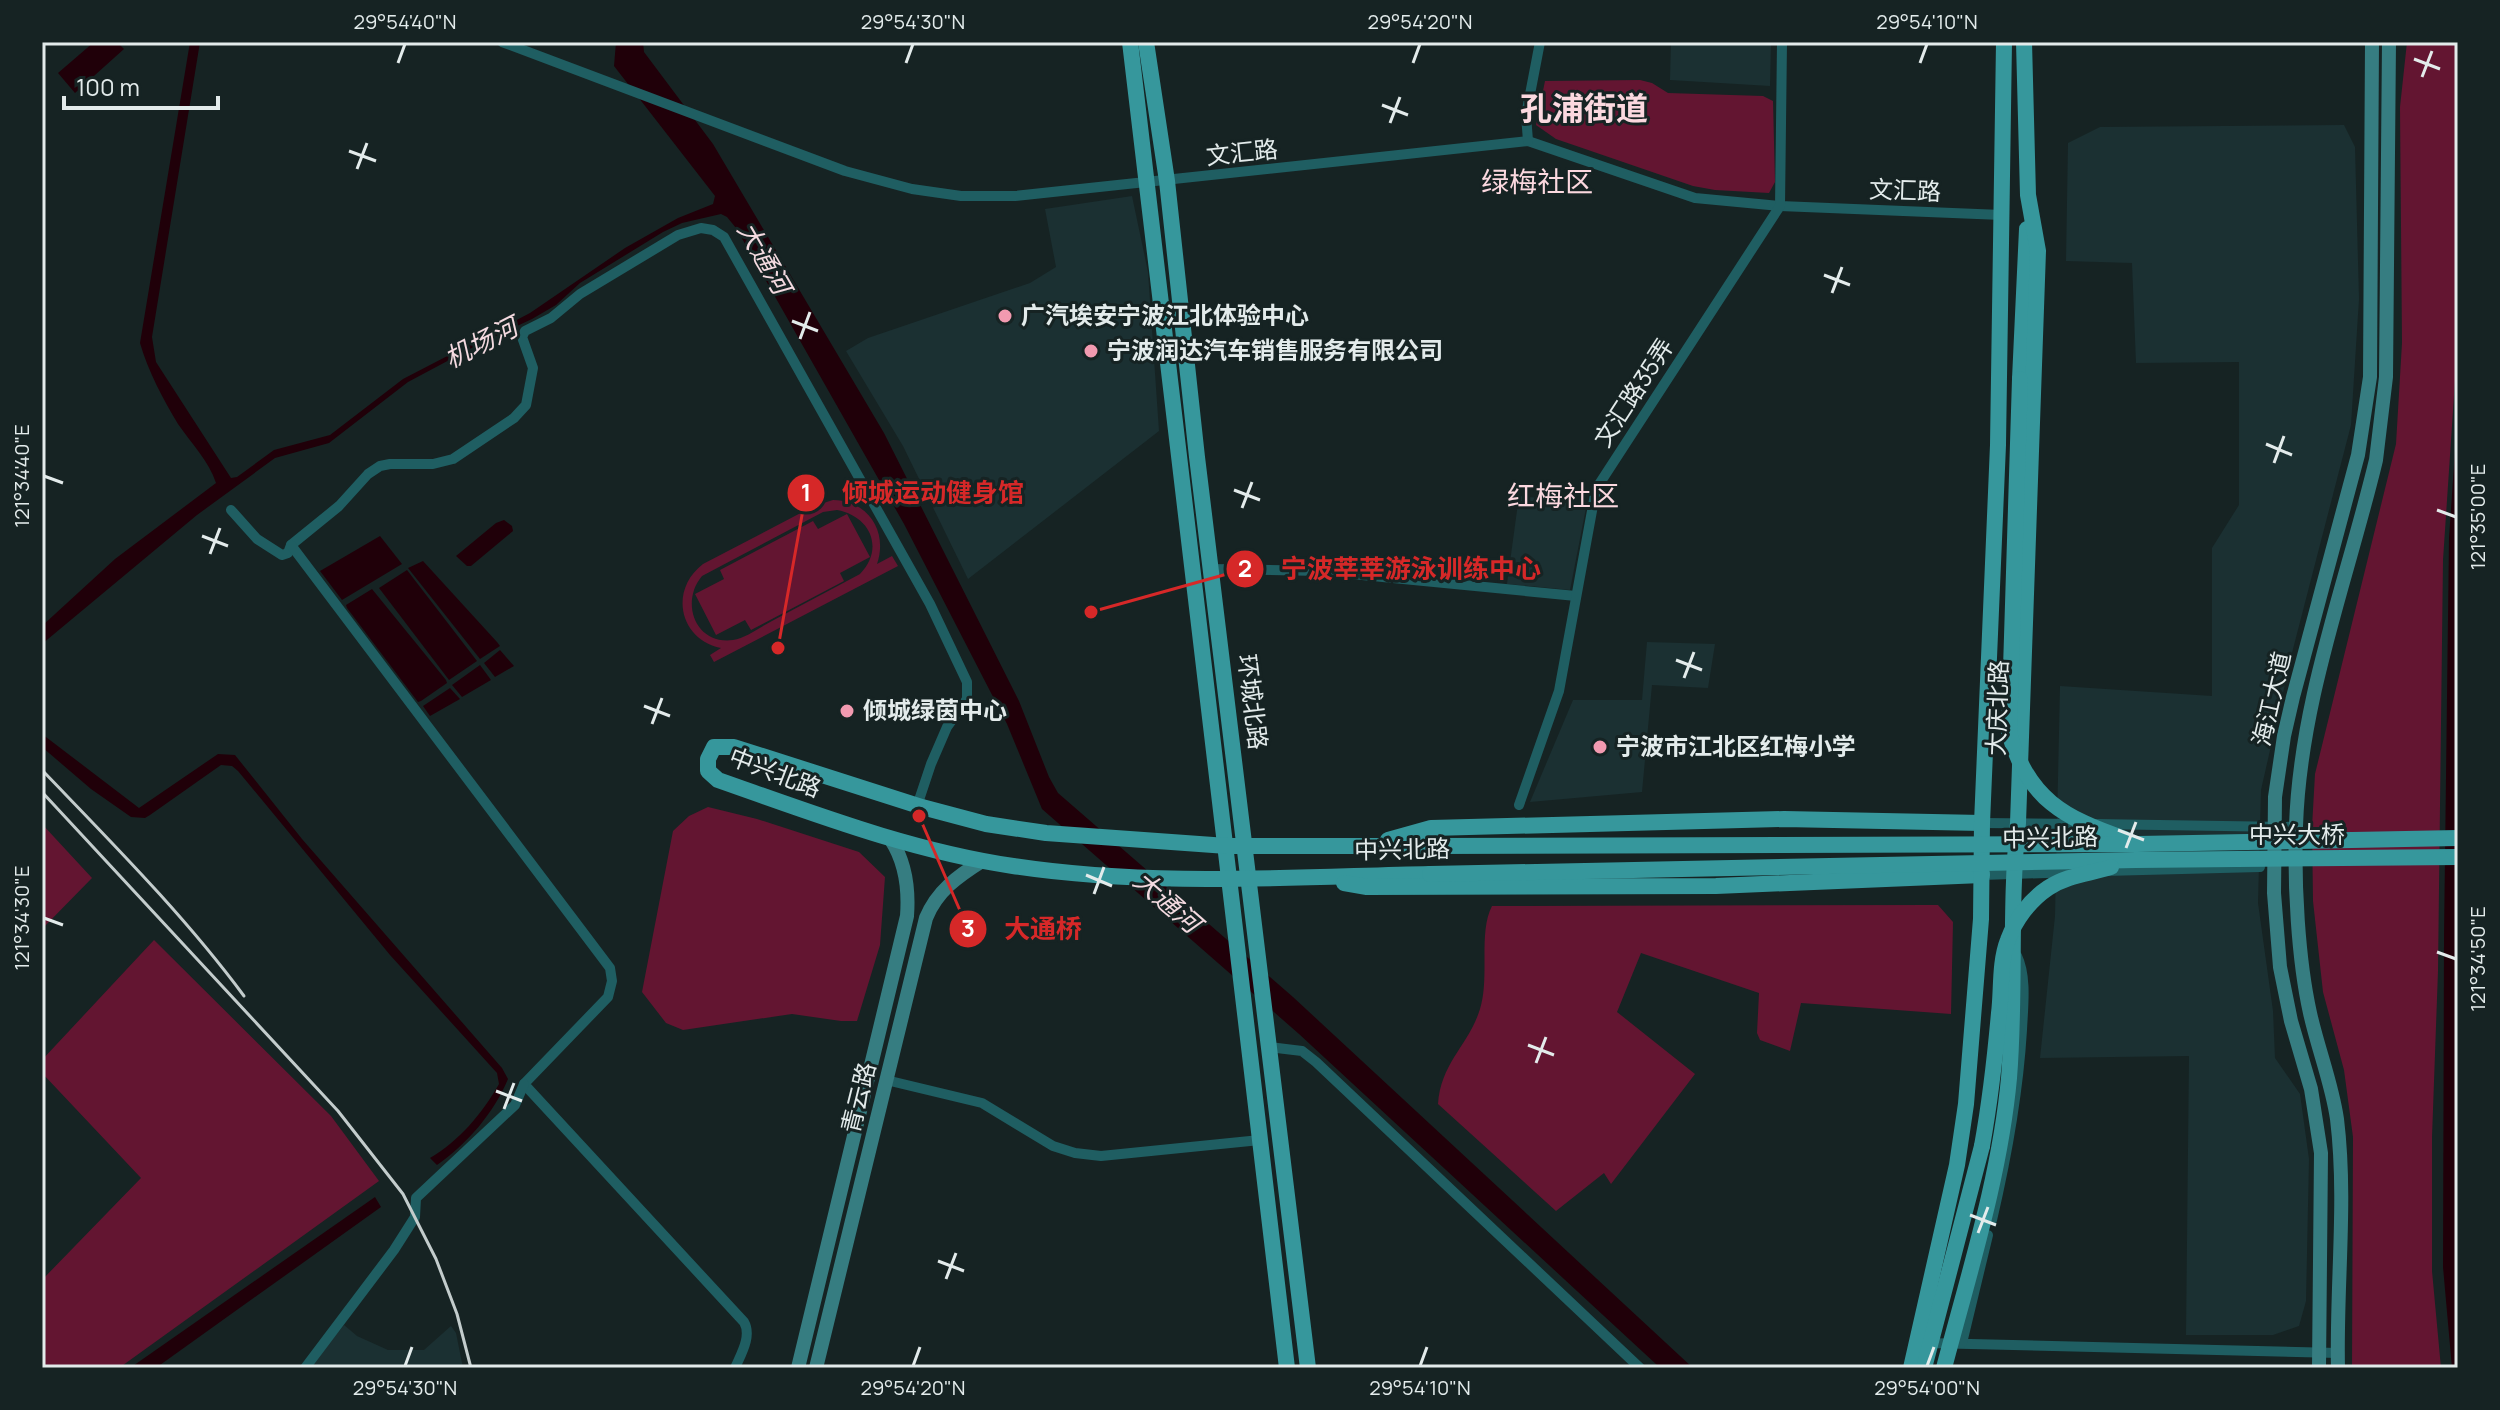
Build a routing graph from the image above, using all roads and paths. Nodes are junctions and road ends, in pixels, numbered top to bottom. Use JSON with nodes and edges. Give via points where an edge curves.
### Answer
{"nodes":[{"id":1,"x":502,"y":42,"type":"edge"},
{"id":2,"x":1130,"y":42,"type":"edge"},
{"id":3,"x":1146,"y":42,"type":"edge"},
{"id":4,"x":1540,"y":42,"type":"edge"},
{"id":5,"x":1782,"y":42,"type":"edge"},
{"id":6,"x":2004,"y":42,"type":"edge"},
{"id":7,"x":2024,"y":42,"type":"edge"},
{"id":8,"x":2372,"y":42,"type":"edge"},
{"id":9,"x":2389,"y":42,"type":"edge"},
{"id":10,"x":1528,"y":141,"type":"junction"},
{"id":11,"x":1167,"y":181,"type":"junction"},
{"id":12,"x":1147,"y":183,"type":"junction"},
{"id":13,"x":2028,"y":195,"type":"junction"},
{"id":14,"x":1780,"y":206,"type":"junction"},
{"id":15,"x":2002,"y":215,"type":"junction"},
{"id":16,"x":231,"y":510,"type":"dead end"},
{"id":17,"x":291,"y":545,"type":"junction"},
{"id":18,"x":1211,"y":569,"type":"junction"},
{"id":19,"x":1576,"y":596,"type":"junction"},
{"id":20,"x":1519,"y":805,"type":"dead end"},
{"id":21,"x":917,"y":806,"type":"junction"},
{"id":22,"x":1982,"y":823,"type":"junction"},
{"id":23,"x":2018,"y":823,"type":"junction"},
{"id":24,"x":2276,"y":827,"type":"junction"},
{"id":25,"x":2296,"y":827,"type":"junction"},
{"id":26,"x":2458,"y":838,"type":"edge"},
{"id":27,"x":891,"y":840,"type":"junction"},
{"id":28,"x":1227,"y":846,"type":"junction"},
{"id":29,"x":1245,"y":846,"type":"junction"},
{"id":30,"x":1367,"y":846,"type":"junction"},
{"id":31,"x":2137,"y":852,"type":"junction"},
{"id":32,"x":2458,"y":857,"type":"edge"},
{"id":33,"x":982,"y":861,"type":"junction"},
{"id":34,"x":2274,"y":866,"type":"junction"},
{"id":35,"x":2297,"y":866,"type":"junction"},
{"id":36,"x":2012,"y":873,"type":"junction"},
{"id":37,"x":1982,"y":875,"type":"junction"},
{"id":38,"x":1307,"y":876,"type":"junction"},
{"id":39,"x":1249,"y":877,"type":"junction"},
{"id":40,"x":1229,"y":879,"type":"junction"},
{"id":41,"x":1269,"y":1047,"type":"junction"},
{"id":42,"x":886,"y":1080,"type":"junction"},
{"id":43,"x":524,"y":1084,"type":"junction"},
{"id":44,"x":1260,"y":1140,"type":"junction"},
{"id":45,"x":1924,"y":1343,"type":"junction"},
{"id":46,"x":1956,"y":1343,"type":"junction"},
{"id":47,"x":2319,"y":1360,"type":"edge"},
{"id":48,"x":2338,"y":1360,"type":"edge"},
{"id":49,"x":305,"y":1368,"type":"edge"},
{"id":50,"x":735,"y":1368,"type":"edge"},
{"id":51,"x":798,"y":1368,"type":"edge"},
{"id":52,"x":816,"y":1368,"type":"edge"},
{"id":53,"x":1287,"y":1368,"type":"edge"},
{"id":54,"x":1308,"y":1368,"type":"edge"},
{"id":55,"x":1640,"y":1368,"type":"edge"},
{"id":56,"x":1911,"y":1368,"type":"edge"},
{"id":57,"x":1924,"y":1368,"type":"edge"},
{"id":58,"x":1944,"y":1368,"type":"edge"}],
"edges":[{"from":1,"to":12,"type":"street","name":"文汇路","via":[[845,171],[912,189],[1015,196]]},
{"from":2,"to":12,"type":"main road","name":"环城北路"},
{"from":3,"to":11,"type":"main road","name":"环城北路"},
{"from":4,"to":10,"type":"street","via":[[1526,115]]},
{"from":5,"to":14,"type":"street"},
{"from":6,"to":15,"type":"main road","name":"大庆北路"},
{"from":7,"to":13,"type":"main road","name":"大庆北路"},
{"from":8,"to":24,"type":"main road","name":"海江大道","via":[[2366,417],[2284,736]]},
{"from":9,"to":25,"type":"main road","name":"海江大道","via":[[2386,377],[2381,423],[2373,473],[2302,748]]},
{"from":10,"to":11,"type":"street","name":"文汇路"},
{"from":10,"to":14,"type":"street","name":"文汇路","via":[[1695,198]]},
{"from":11,"to":12,"type":"street","name":"文汇路"},
{"from":11,"to":18,"type":"main road","name":"环城北路"},
{"from":12,"to":28,"type":"main road","name":"环城北路"},
{"from":13,"to":23,"type":"main road","name":"大庆北路","via":[[2038,251]]},
{"from":13,"to":31,"type":"main road","bridge":true,"via":[[2009,733],[2026,775],[2051,805]]},
{"from":14,"to":15,"type":"street","name":"文汇路"},
{"from":14,"to":19,"type":"street","name":"文汇路35弄","via":[[1596,489]]},
{"from":15,"to":22,"type":"main road","name":"大庆北路"},
{"from":16,"to":17,"type":"street","via":[[257,539],[282,555]]},
{"from":17,"to":21,"type":"street","via":[[380,466],[453,459],[514,418],[526,405],[531,384],[525,331],[678,235],[713,230],[724,237],[930,604],[967,682],[967,699],[947,727]]},
{"from":17,"to":43,"type":"street","via":[[610,968],[608,997]]},
{"from":18,"to":19,"type":"street","via":[[1321,571]]},
{"from":18,"to":29,"type":"main road","name":"环城北路"},
{"from":19,"to":20,"type":"street","name":"文汇路35弄","via":[[1559,691]]},
{"from":21,"to":27,"type":"main road","name":"中兴北路","via":[[734,747],[714,747],[708,759],[708,771],[718,780]]},
{"from":21,"to":28,"type":"main road","name":"中兴北路","via":[[1046,833]]},
{"from":22,"to":23,"type":"street"},
{"from":22,"to":30,"type":"main road","via":[[1784,819],[1431,828]]},
{"from":22,"to":37,"type":"main road","name":"大庆北路"},
{"from":23,"to":24,"type":"street"},
{"from":23,"to":36,"type":"main road","name":"大庆北路"},
{"from":24,"to":25,"type":"street"},
{"from":24,"to":34,"type":"main road","name":"海江大道"},
{"from":25,"to":35,"type":"main road","name":"海江大道"},
{"from":26,"to":31,"type":"main road","name":"中兴大桥","bridge":true},
{"from":27,"to":33,"type":"main road","name":"中兴北路"},
{"from":27,"to":51,"type":"main road","name":"青云路","via":[[907,882],[907,916]]},
{"from":28,"to":29,"type":"main road","name":"中兴北路"},
{"from":28,"to":40,"type":"main road","name":"环城北路"},
{"from":29,"to":30,"type":"main road","name":"中兴北路"},
{"from":29,"to":39,"type":"main road","name":"环城北路"},
{"from":30,"to":31,"type":"main road","name":"中兴北路","bridge":true},
{"from":31,"to":32,"type":"main road","name":"中兴大桥","bridge":true},
{"from":31,"to":38,"type":"main road","name":"中兴北路","bridge":true},
{"from":31,"to":45,"type":"main road","bridge":true,"via":[[2103,870],[2060,881],[2019,918],[2007,942],[1982,1146]]},
{"from":33,"to":40,"type":"main road","name":"中兴北路","via":[[1111,875]]},
{"from":33,"to":42,"type":"main road","name":"青云路","via":[[946,888],[931,907]]},
{"from":34,"to":35,"type":"street"},
{"from":34,"to":36,"type":"street"},
{"from":34,"to":47,"type":"main road","name":"海江大道","via":[[2280,967],[2311,1089],[2321,1153]]},
{"from":35,"to":48,"type":"main road","name":"海江大道","via":[[2302,972],[2337,1118]]},
{"from":36,"to":37,"type":"street"},
{"from":36,"to":46,"type":"main road","name":"大庆北路","via":[[2010,1050],[1999,1152]]},
{"from":37,"to":38,"type":"main road","via":[[1716,886],[1367,887]]},
{"from":37,"to":45,"type":"main road","name":"大庆北路","via":[[1966,1104]]},
{"from":38,"to":39,"type":"main road","name":"中兴北路"},
{"from":39,"to":40,"type":"main road","name":"中兴北路"},
{"from":39,"to":41,"type":"main road","name":"环城北路"},
{"from":40,"to":44,"type":"main road","name":"环城北路"},
{"from":41,"to":54,"type":"main road","name":"环城北路"},
{"from":41,"to":55,"type":"street","via":[[1302,1051],[1316,1062]]},
{"from":42,"to":44,"type":"street","via":[[982,1103],[1053,1146],[1075,1153],[1101,1156]]},
{"from":42,"to":52,"type":"main road","name":"青云路"},
{"from":43,"to":49,"type":"street","via":[[515,1105],[416,1198],[415,1217],[394,1250]]},
{"from":43,"to":50,"type":"street","via":[[744,1322],[747,1337]]},
{"from":44,"to":53,"type":"main road","name":"环城北路"},
{"from":45,"to":46,"type":"street"},
{"from":45,"to":56,"type":"main road","name":"大庆北路"},
{"from":45,"to":57,"type":"main road","name":"大庆北路"},
{"from":46,"to":47,"type":"street"},
{"from":46,"to":58,"type":"main road","name":"大庆北路"},
{"from":47,"to":48,"type":"street"}]}
